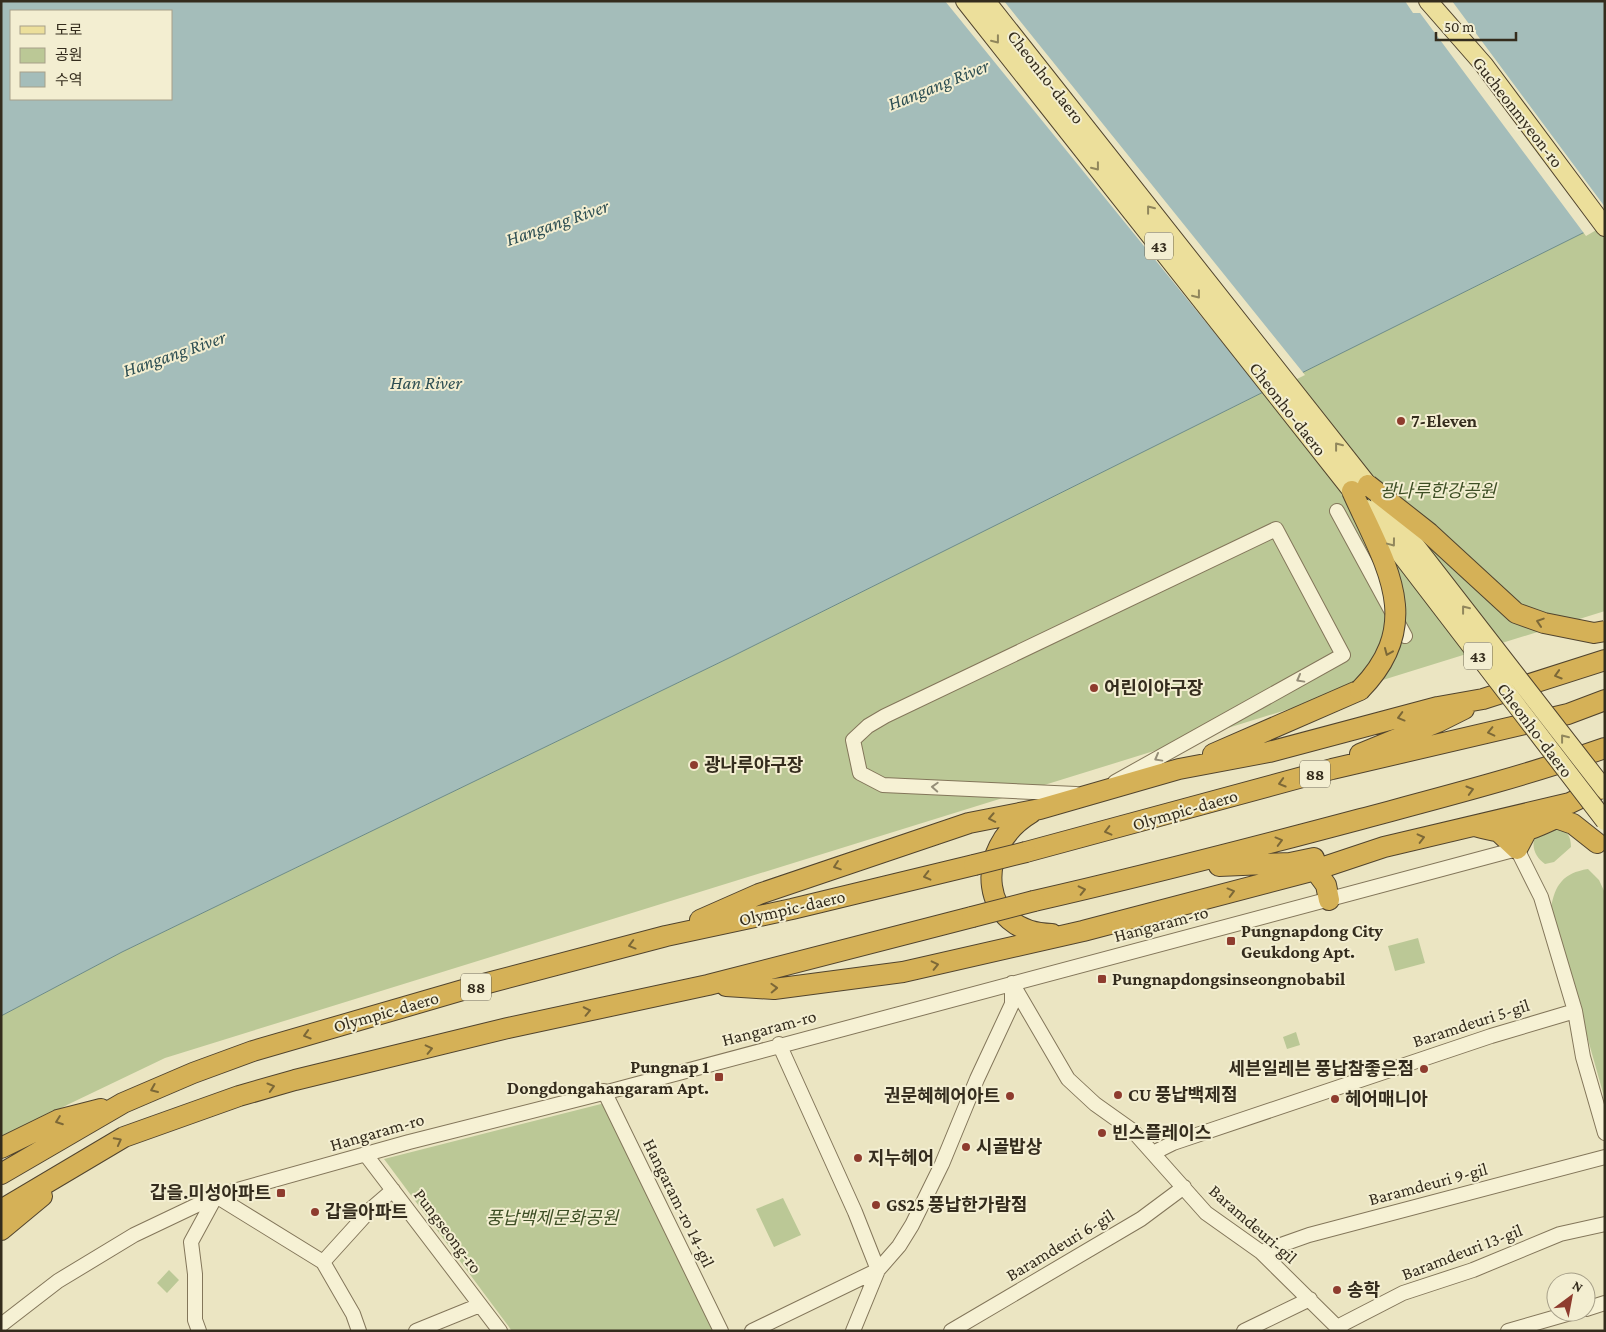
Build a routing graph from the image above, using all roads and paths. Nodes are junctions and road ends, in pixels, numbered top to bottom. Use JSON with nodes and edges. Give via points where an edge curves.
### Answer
{"nodes":[{"id":1,"x":965,"y":1,"type":"edge"},
{"id":2,"x":986,"y":1,"type":"edge"},
{"id":3,"x":1428,"y":1,"type":"edge"},
{"id":4,"x":1605,"y":227,"type":"edge"},
{"id":5,"x":1360,"y":488,"type":"junction"},
{"id":6,"x":1337,"y":512,"type":"dead end"},
{"id":7,"x":1605,"y":630,"type":"edge"},
{"id":8,"x":1405,"y":636,"type":"dead end"},
{"id":9,"x":1605,"y":660,"type":"edge"},
{"id":10,"x":1483,"y":698,"type":"junction"},
{"id":11,"x":1605,"y":700,"type":"edge"},
{"id":12,"x":1605,"y":748,"type":"edge"},
{"id":13,"x":1179,"y":769,"type":"junction"},
{"id":14,"x":1332,"y":769,"type":"junction"},
{"id":15,"x":1605,"y":786,"type":"edge"},
{"id":16,"x":1605,"y":790,"type":"edge"},
{"id":17,"x":1091,"y":794,"type":"junction"},
{"id":18,"x":1570,"y":803,"type":"junction"},
{"id":19,"x":1040,"y":809,"type":"junction"},
{"id":20,"x":1556,"y":818,"type":"junction"},
{"id":21,"x":1605,"y":821,"type":"edge"},
{"id":22,"x":1470,"y":825,"type":"junction"},
{"id":23,"x":1522,"y":840,"type":"junction"},
{"id":24,"x":1602,"y":845,"type":"edge"},
{"id":25,"x":1384,"y":847,"type":"junction"},
{"id":26,"x":1182,"y":867,"type":"junction"},
{"id":27,"x":1315,"y":870,"type":"junction"},
{"id":28,"x":1329,"y":900,"type":"junction"},
{"id":29,"x":1083,"y":931,"type":"junction"},
{"id":30,"x":666,"y":936,"type":"junction"},
{"id":31,"x":1012,"y":983,"type":"junction"},
{"id":32,"x":708,"y":985,"type":"junction"},
{"id":33,"x":1574,"y":1011,"type":"junction"},
{"id":34,"x":779,"y":1044,"type":"junction"},
{"id":35,"x":604,"y":1091,"type":"junction"},
{"id":36,"x":123,"y":1103,"type":"junction"},
{"id":37,"x":1604,"y":1129,"type":"edge"},
{"id":38,"x":1,"y":1148,"type":"edge"},
{"id":39,"x":1153,"y":1153,"type":"junction"},
{"id":40,"x":93,"y":1154,"type":"junction"},
{"id":41,"x":366,"y":1155,"type":"junction"},
{"id":42,"x":1605,"y":1157,"type":"edge"},
{"id":43,"x":1,"y":1174,"type":"edge"},
{"id":44,"x":1184,"y":1187,"type":"junction"},
{"id":45,"x":393,"y":1190,"type":"junction"},
{"id":46,"x":216,"y":1196,"type":"junction"},
{"id":47,"x":1,"y":1210,"type":"edge"},
{"id":48,"x":1605,"y":1224,"type":"edge"},
{"id":49,"x":1,"y":1230,"type":"edge"},
{"id":50,"x":1261,"y":1252,"type":"junction"},
{"id":51,"x":323,"y":1262,"type":"junction"},
{"id":52,"x":878,"y":1270,"type":"junction"},
{"id":53,"x":1310,"y":1299,"type":"junction"},
{"id":54,"x":480,"y":1305,"type":"junction"},
{"id":55,"x":1546,"y":1320,"type":"edge"},
{"id":56,"x":1,"y":1326,"type":"edge"},
{"id":57,"x":1339,"y":1329,"type":"edge"},
{"id":58,"x":199,"y":1331,"type":"edge"},
{"id":59,"x":359,"y":1331,"type":"edge"},
{"id":60,"x":416,"y":1331,"type":"edge"},
{"id":61,"x":500,"y":1331,"type":"edge"},
{"id":62,"x":721,"y":1331,"type":"edge"},
{"id":63,"x":752,"y":1331,"type":"edge"},
{"id":64,"x":853,"y":1331,"type":"edge"},
{"id":65,"x":951,"y":1331,"type":"edge"},
{"id":66,"x":1244,"y":1331,"type":"edge"},
{"id":67,"x":1508,"y":1331,"type":"edge"}],
"edges":[{"from":1,"to":5,"type":"main road","name":"Cheonho-daero","number":"43","one_way":true},
{"from":5,"to":2,"type":"main road","name":"Cheonho-daero","number":"43","one_way":true},
{"from":3,"to":4,"type":"main road","name":"Gucheonmyeon-ro","via":[[1484,65]]},
{"from":7,"to":5,"type":"highway","one_way":true,"bridge":true,"via":[[1594,633],[1544,624],[1516,613],[1428,533]]},
{"from":5,"to":13,"type":"highway","one_way":true,"bridge":true,"via":[[1395,591],[1396,628],[1389,652],[1377,673],[1360,690]]},
{"from":16,"to":5,"type":"main road","name":"Cheonho-daero","number":"43","one_way":true,"bridge":true},
{"from":5,"to":21,"type":"main road","name":"Cheonho-daero","number":"43","one_way":true,"bridge":true},
{"from":6,"to":8,"type":"street"},
{"from":9,"to":10,"type":"highway","one_way":true},
{"from":10,"to":13,"type":"highway","one_way":true,"via":[[1269,752]]},
{"from":10,"to":14,"type":"highway","via":[[1438,722],[1373,747]]},
{"from":11,"to":14,"type":"highway","name":"Olympic-daero","number":"88","one_way":true,"via":[[1568,714]]},
{"from":26,"to":12,"type":"highway","one_way":true,"via":[[1532,773]]},
{"from":13,"to":17,"type":"highway"},
{"from":14,"to":30,"type":"highway","name":"Olympic-daero","number":"88","one_way":true,"bridge":true,"via":[[1026,852]]},
{"from":15,"to":18,"type":"highway"},
{"from":17,"to":17,"type":"street","one_way":true,"via":[[884,784],[860,773],[854,740],[885,716],[1276,529],[1343,655]]},
{"from":17,"to":19,"type":"highway"},
{"from":18,"to":20,"type":"highway"},
{"from":18,"to":22,"type":"highway"},
{"from":19,"to":29,"type":"highway","via":[[1015,824],[1000,841],[991,868],[992,890],[1003,911],[1023,929],[1051,934]]},
{"from":19,"to":30,"type":"highway","one_way":true,"via":[[969,823],[897,845],[759,894]]},
{"from":20,"to":23,"type":"highway"},
{"from":20,"to":24,"type":"highway","via":[[1573,824]]},
{"from":22,"to":23,"type":"highway"},
{"from":25,"to":22,"type":"highway","one_way":true},
{"from":23,"to":28,"type":"street","name":"Hangaram-ro"},
{"from":23,"to":33,"type":"street"},
{"from":25,"to":26,"type":"highway","via":[[1290,862]]},
{"from":25,"to":27,"type":"highway"},
{"from":32,"to":26,"type":"highway","one_way":true,"bridge":true,"via":[[1034,901]]},
{"from":27,"to":28,"type":"highway","via":[[1326,885]]},
{"from":29,"to":27,"type":"highway","one_way":true},
{"from":28,"to":31,"type":"street","name":"Hangaram-ro"},
{"from":32,"to":29,"type":"highway","one_way":true,"via":[[774,989],[903,972]]},
{"from":30,"to":36,"type":"highway","name":"Olympic-daero","number":"88","one_way":true,"via":[[262,1048]]},
{"from":31,"to":34,"type":"street","name":"Hangaram-ro"},
{"from":31,"to":39,"type":"street","name":"Baramdeuri-gil","via":[[1068,1078],[1095,1104],[1133,1132]]},
{"from":31,"to":52,"type":"street","via":[[1012,1004],[976,1080],[942,1164],[912,1225]]},
{"from":40,"to":32,"type":"highway","one_way":true,"via":[[154,1125],[295,1080],[508,1028]]},
{"from":33,"to":37,"type":"street"},
{"from":33,"to":39,"type":"street","name":"Baramdeuri 5-gil","via":[[1346,1084],[1173,1143]]},
{"from":34,"to":35,"type":"street","name":"Hangaram-ro"},
{"from":34,"to":52,"type":"street"},
{"from":35,"to":41,"type":"street","name":"Hangaram-ro"},
{"from":35,"to":62,"type":"street","name":"Hangaram-ro 14-gil"},
{"from":36,"to":38,"type":"highway","one_way":true,"via":[[58,1120]]},
{"from":36,"to":43,"type":"highway","name":"Olympic-daero","number":"88"},
{"from":39,"to":44,"type":"street","name":"Baramdeuri-gil"},
{"from":40,"to":47,"type":"highway"},
{"from":40,"to":49,"type":"highway"},
{"from":41,"to":45,"type":"street","name":"Pungseong-ro"},
{"from":41,"to":46,"type":"street","name":"Hangaram-ro"},
{"from":42,"to":50,"type":"street","name":"Baramdeuri 9-gil","via":[[1310,1235]]},
{"from":44,"to":50,"type":"street","name":"Baramdeuri-gil","via":[[1206,1213]]},
{"from":44,"to":65,"type":"street","name":"Baramdeuri 6-gil","via":[[1141,1219]]},
{"from":45,"to":51,"type":"street","via":[[370,1209]]},
{"from":45,"to":54,"type":"street","name":"Pungseong-ro"},
{"from":46,"to":51,"type":"street"},
{"from":46,"to":56,"type":"street","name":"Hangaram-ro","via":[[134,1234],[58,1281]]},
{"from":46,"to":58,"type":"street","via":[[191,1242],[195,1320]]},
{"from":48,"to":57,"type":"street","name":"Baramdeuri 13-gil","via":[[1560,1234],[1473,1270],[1403,1293]]},
{"from":50,"to":53,"type":"street","name":"Baramdeuri-gil"},
{"from":51,"to":59,"type":"street","via":[[353,1314]]},
{"from":52,"to":63,"type":"street"},
{"from":52,"to":64,"type":"street"},
{"from":53,"to":57,"type":"street","name":"Baramdeuri-gil"},
{"from":53,"to":66,"type":"street"},
{"from":54,"to":60,"type":"street"},
{"from":54,"to":61,"type":"street","name":"Pungseong-ro"},
{"from":55,"to":67,"type":"street"}]}
